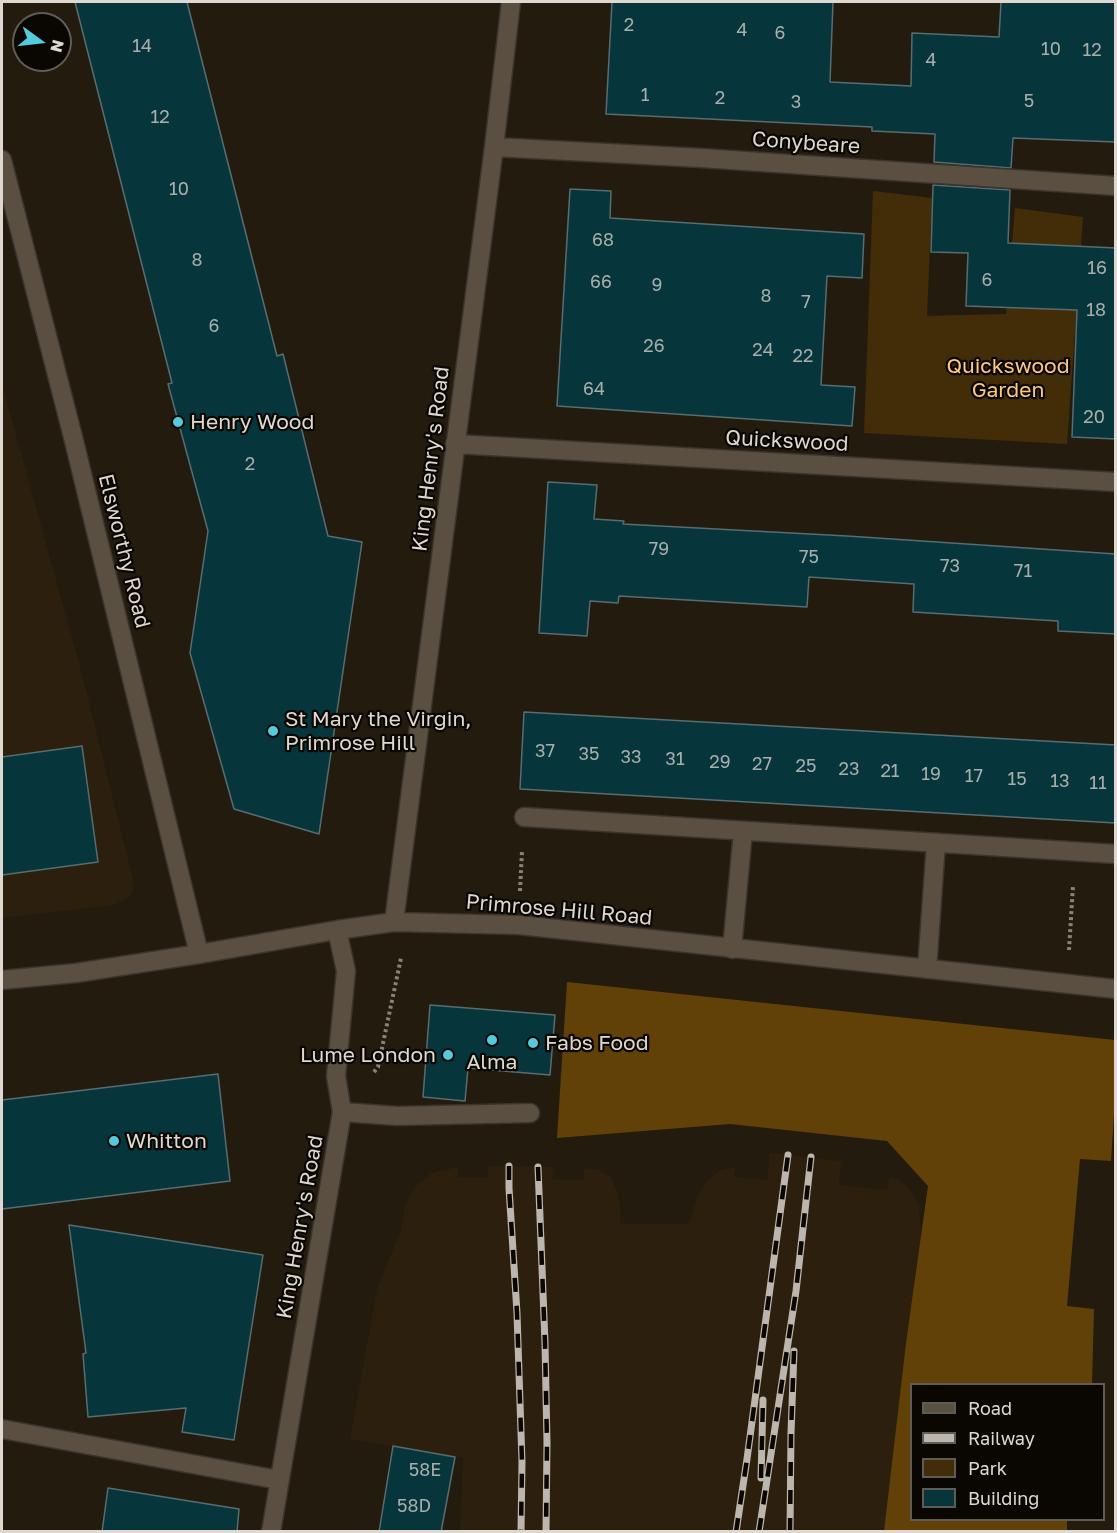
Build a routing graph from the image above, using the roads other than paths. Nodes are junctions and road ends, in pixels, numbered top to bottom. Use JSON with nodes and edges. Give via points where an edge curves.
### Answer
{"nodes":[{"id":1,"x":511,"y":2,"type":"edge"},
{"id":2,"x":494,"y":147,"type":"junction"},
{"id":3,"x":2,"y":160,"type":"edge"},
{"id":4,"x":1116,"y":186,"type":"edge"},
{"id":5,"x":455,"y":444,"type":"junction"},
{"id":6,"x":1116,"y":482,"type":"edge"},
{"id":7,"x":524,"y":817,"type":"road end"},
{"id":8,"x":743,"y":831,"type":"junction"},
{"id":9,"x":936,"y":843,"type":"junction"},
{"id":10,"x":1116,"y":854,"type":"edge"},
{"id":11,"x":394,"y":922,"type":"junction"},
{"id":12,"x":337,"y":930,"type":"junction"},
{"id":13,"x":732,"y":949,"type":"junction"},
{"id":14,"x":199,"y":954,"type":"junction"},
{"id":15,"x":927,"y":969,"type":"junction"},
{"id":16,"x":2,"y":980,"type":"edge"},
{"id":17,"x":1116,"y":989,"type":"edge"},
{"id":18,"x":342,"y":1112,"type":"junction"},
{"id":19,"x":530,"y":1113,"type":"dead end"},
{"id":20,"x":2,"y":1429,"type":"edge"},
{"id":21,"x":279,"y":1480,"type":"junction"},
{"id":22,"x":271,"y":1532,"type":"edge"}],
"edges":[{"from":1,"to":2,"type":"street","name":"King Henry's Road"},
{"from":2,"to":4,"type":"street","name":"Conybeare"},
{"from":2,"to":5,"type":"street","name":"King Henry's Road"},
{"from":3,"to":14,"type":"street","name":"Elsworthy Road"},
{"from":5,"to":6,"type":"street","name":"Quickswood"},
{"from":5,"to":11,"type":"street","name":"King Henry's Road"},
{"from":7,"to":8,"type":"street"},
{"from":8,"to":9,"type":"street"},
{"from":8,"to":13,"type":"street"},
{"from":9,"to":10,"type":"street"},
{"from":9,"to":15,"type":"street"},
{"from":11,"to":12,"type":"street","name":"Primrose Hill Road"},
{"from":11,"to":13,"type":"street","name":"Primrose Hill Road","via":[[519,925]]},
{"from":12,"to":14,"type":"street","name":"Primrose Hill Road"},
{"from":12,"to":18,"type":"street","name":"King Henry's Road","via":[[346,971],[336,1076]]},
{"from":13,"to":15,"type":"street","name":"Primrose Hill Road"},
{"from":14,"to":16,"type":"street","name":"Primrose Hill Road"},
{"from":15,"to":17,"type":"street","name":"Primrose Hill Road"},
{"from":18,"to":19,"type":"street","via":[[397,1116]]},
{"from":18,"to":21,"type":"street","name":"King Henry's Road"},
{"from":20,"to":21,"type":"street"},
{"from":21,"to":22,"type":"street","name":"King Henry's Road"}]}
